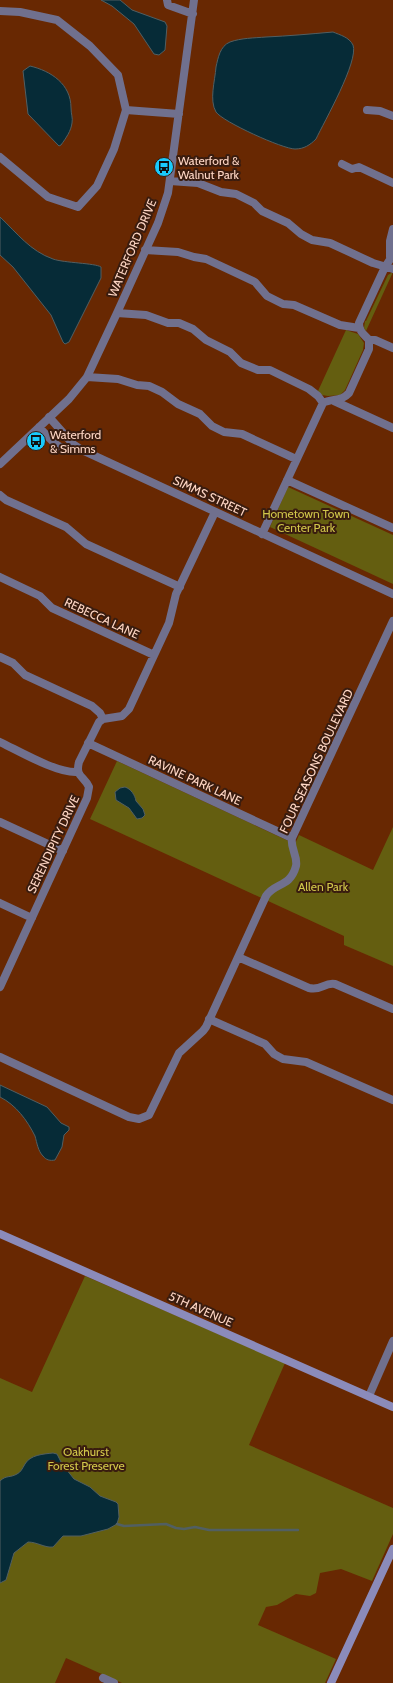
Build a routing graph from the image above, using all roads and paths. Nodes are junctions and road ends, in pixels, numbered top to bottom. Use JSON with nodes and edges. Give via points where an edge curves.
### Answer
{"nodes":[{"id":1,"x":167,"y":0,"type":"edge"},
{"id":2,"x":194,"y":0,"type":"edge"},
{"id":3,"x":0,"y":11,"type":"edge"},
{"id":4,"x":193,"y":14,"type":"junction"},
{"id":5,"x":126,"y":110,"type":"junction"},
{"id":6,"x":367,"y":110,"type":"dead end"},
{"id":7,"x":179,"y":114,"type":"junction"},
{"id":8,"x":393,"y":116,"type":"edge"},
{"id":9,"x":0,"y":157,"type":"edge"},
{"id":10,"x":342,"y":164,"type":"dead end"},
{"id":11,"x":170,"y":180,"type":"junction"},
{"id":12,"x":393,"y":183,"type":"edge"},
{"id":13,"x":393,"y":229,"type":"edge"},
{"id":14,"x":145,"y":250,"type":"junction"},
{"id":15,"x":392,"y":256,"type":"edge"},
{"id":16,"x":389,"y":268,"type":"edge"},
{"id":17,"x":117,"y":313,"type":"junction"},
{"id":18,"x":359,"y":328,"type":"junction"},
{"id":19,"x":369,"y":340,"type":"junction"},
{"id":20,"x":393,"y":348,"type":"edge"},
{"id":21,"x":87,"y":376,"type":"junction"},
{"id":22,"x":332,"y":400,"type":"junction"},
{"id":23,"x":323,"y":403,"type":"junction"},
{"id":24,"x":48,"y":417,"type":"junction"},
{"id":25,"x":39,"y":427,"type":"junction"},
{"id":26,"x":393,"y":428,"type":"edge"},
{"id":27,"x":82,"y":450,"type":"junction"},
{"id":28,"x":296,"y":459,"type":"junction"},
{"id":29,"x":0,"y":464,"type":"edge"},
{"id":30,"x":287,"y":480,"type":"junction"},
{"id":31,"x":0,"y":495,"type":"edge"},
{"id":32,"x":215,"y":512,"type":"junction"},
{"id":33,"x":393,"y":528,"type":"edge"},
{"id":34,"x":262,"y":534,"type":"junction"},
{"id":35,"x":0,"y":577,"type":"edge"},
{"id":36,"x":180,"y":587,"type":"junction"},
{"id":37,"x":393,"y":594,"type":"edge"},
{"id":38,"x":393,"y":621,"type":"edge"},
{"id":39,"x":154,"y":655,"type":"junction"},
{"id":40,"x":0,"y":657,"type":"edge"},
{"id":41,"x":103,"y":719,"type":"junction"},
{"id":42,"x":0,"y":742,"type":"edge"},
{"id":43,"x":88,"y":743,"type":"junction"},
{"id":44,"x":78,"y":772,"type":"junction"},
{"id":45,"x":0,"y":822,"type":"edge"},
{"id":46,"x":292,"y":838,"type":"junction"},
{"id":47,"x":63,"y":851,"type":"junction"},
{"id":48,"x":0,"y":903,"type":"edge"},
{"id":49,"x":32,"y":918,"type":"junction"},
{"id":50,"x":238,"y":957,"type":"junction"},
{"id":51,"x":0,"y":987,"type":"edge"},
{"id":52,"x":393,"y":1009,"type":"edge"},
{"id":53,"x":209,"y":1019,"type":"junction"},
{"id":54,"x":0,"y":1057,"type":"edge"},
{"id":55,"x":393,"y":1100,"type":"edge"},
{"id":56,"x":0,"y":1234,"type":"edge"},
{"id":57,"x":393,"y":1341,"type":"edge"},
{"id":58,"x":369,"y":1396,"type":"junction"},
{"id":59,"x":393,"y":1407,"type":"edge"},
{"id":60,"x":393,"y":1550,"type":"edge"},
{"id":61,"x":103,"y":1678,"type":"dead end"},
{"id":62,"x":114,"y":1683,"type":"edge"},
{"id":63,"x":331,"y":1683,"type":"edge"}],
"edges":[{"from":1,"to":4,"type":"street","via":[[168,4]]},
{"from":2,"to":4,"type":"street","name":"WATERFORD DRIVE"},
{"from":3,"to":5,"type":"street","via":[[20,12],[57,20],[90,46],[118,75]]},
{"from":4,"to":7,"type":"street","name":"WATERFORD DRIVE"},
{"from":5,"to":7,"type":"street"},
{"from":5,"to":9,"type":"street","via":[[114,149],[97,186],[78,206],[48,197]]},
{"from":6,"to":8,"type":"street"},
{"from":7,"to":11,"type":"street","name":"WATERFORD DRIVE"},
{"from":10,"to":12,"type":"street","via":[[352,169],[359,167]]},
{"from":11,"to":14,"type":"street","name":"WATERFORD DRIVE","via":[[163,210]]},
{"from":11,"to":16,"type":"street","via":[[198,183],[236,194],[254,203],[262,211],[288,222],[312,240],[330,243]]},
{"from":13,"to":15,"type":"street","via":[[390,241]]},
{"from":14,"to":17,"type":"street","name":"WATERFORD DRIVE"},
{"from":14,"to":18,"type":"street","via":[[178,252],[206,258],[254,282],[267,296],[283,304],[300,307],[340,325]]},
{"from":15,"to":16,"type":"street"},
{"from":16,"to":18,"type":"street","via":[[359,323]]},
{"from":17,"to":21,"type":"street","name":"WATERFORD DRIVE"},
{"from":17,"to":23,"type":"street","via":[[146,315],[168,323],[179,323],[230,352],[241,362],[258,370],[270,370],[309,389]]},
{"from":18,"to":19,"type":"street"},
{"from":19,"to":20,"type":"street"},
{"from":19,"to":22,"type":"street","via":[[369,349],[349,393],[340,400]]},
{"from":21,"to":24,"type":"street","name":"WATERFORD DRIVE","via":[[69,398]]},
{"from":21,"to":28,"type":"street","via":[[149,386],[200,414],[212,426],[224,432],[242,434]]},
{"from":22,"to":23,"type":"street"},
{"from":22,"to":26,"type":"street"},
{"from":23,"to":28,"type":"street"},
{"from":24,"to":25,"type":"street","name":"WATERFORD DRIVE"},
{"from":24,"to":27,"type":"street","name":"SIMMS STREET"},
{"from":25,"to":27,"type":"street","name":"SIMMS STREET","via":[[60,448]]},
{"from":25,"to":29,"type":"street","name":"WATERFORD DRIVE"},
{"from":27,"to":32,"type":"street","name":"SIMMS STREET"},
{"from":28,"to":30,"type":"street"},
{"from":30,"to":33,"type":"street"},
{"from":30,"to":34,"type":"street"},
{"from":31,"to":36,"type":"street","via":[[66,527],[86,544]]},
{"from":32,"to":34,"type":"street","name":"SIMMS STREET"},
{"from":32,"to":36,"type":"street"},
{"from":34,"to":37,"type":"street","name":"SIMMS STREET"},
{"from":35,"to":39,"type":"street","name":"REBECCA LANE","via":[[40,596],[52,608]]},
{"from":36,"to":39,"type":"street","via":[[172,617]]},
{"from":38,"to":46,"type":"street","name":"FOUR SEASONS BOULEVARD"},
{"from":39,"to":41,"type":"street","via":[[125,713],[117,718]]},
{"from":40,"to":41,"type":"street","via":[[13,663],[25,675],[92,706]]},
{"from":41,"to":43,"type":"street"},
{"from":42,"to":44,"type":"street","via":[[60,770]]},
{"from":43,"to":44,"type":"street","via":[[79,762]]},
{"from":43,"to":46,"type":"street","name":"RAVINE PARK LANE"},
{"from":44,"to":47,"type":"street","name":"SERENDIPITY DRIVE","via":[[87,783],[89,792]]},
{"from":45,"to":47,"type":"street"},
{"from":46,"to":50,"type":"street","name":"FOUR SEASONS BOULEVARD","via":[[297,860],[291,878],[269,892]]},
{"from":47,"to":49,"type":"street","name":"SERENDIPITY DRIVE"},
{"from":48,"to":49,"type":"street"},
{"from":49,"to":51,"type":"street","name":"SERENDIPITY DRIVE"},
{"from":50,"to":52,"type":"street","via":[[308,988],[318,989],[326,984],[335,984]]},
{"from":50,"to":53,"type":"street","name":"FOUR SEASONS BOULEVARD"},
{"from":53,"to":54,"type":"street","name":"FOUR SEASONS BOULEVARD","via":[[203,1031],[179,1053],[152,1111],[145,1118],[129,1117]]},
{"from":53,"to":55,"type":"street","via":[[265,1044],[283,1059],[306,1062]]},
{"from":56,"to":58,"type":"street","name":"5TH AVENUE"},
{"from":57,"to":58,"type":"street"},
{"from":58,"to":59,"type":"street","name":"5TH AVENUE"},
{"from":60,"to":63,"type":"street"},
{"from":61,"to":62,"type":"street"}]}
